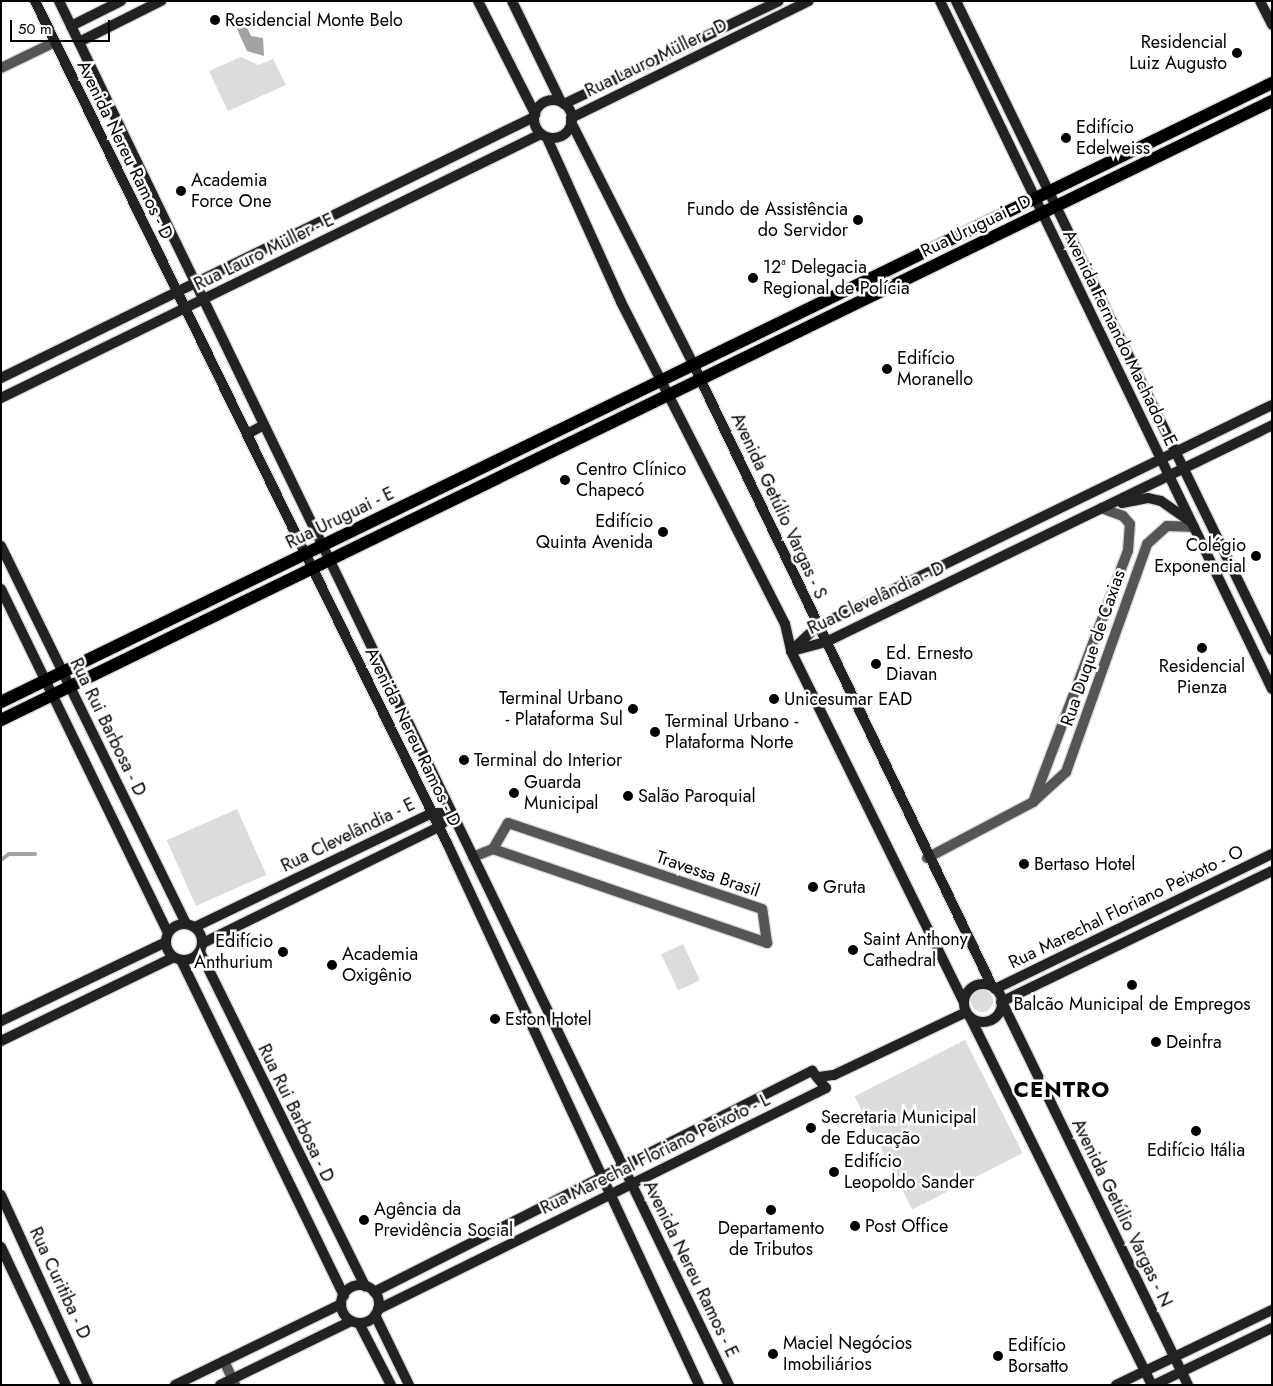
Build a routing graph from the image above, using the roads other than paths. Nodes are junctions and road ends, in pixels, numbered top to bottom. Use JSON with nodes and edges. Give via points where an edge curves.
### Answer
{"nodes":[{"id":1,"x":35,"y":1,"type":"edge"},
{"id":2,"x":59,"y":1,"type":"edge"},
{"id":3,"x":121,"y":1,"type":"edge"},
{"id":4,"x":161,"y":1,"type":"edge"},
{"id":5,"x":478,"y":1,"type":"edge"},
{"id":6,"x":512,"y":1,"type":"edge"},
{"id":7,"x":779,"y":1,"type":"edge"},
{"id":8,"x":809,"y":1,"type":"edge"},
{"id":9,"x":940,"y":1,"type":"edge"},
{"id":10,"x":956,"y":1,"type":"edge"},
{"id":11,"x":1260,"y":1,"type":"edge"},
{"id":12,"x":1272,"y":25,"type":"edge"},
{"id":13,"x":71,"y":26,"type":"junction"},
{"id":14,"x":54,"y":42,"type":"junction"},
{"id":15,"x":79,"y":42,"type":"junction"},
{"id":16,"x":988,"y":66,"type":"junction"},
{"id":17,"x":1,"y":68,"type":"edge"},
{"id":18,"x":975,"y":73,"type":"junction"},
{"id":19,"x":1272,"y":83,"type":"edge"},
{"id":20,"x":1272,"y":101,"type":"edge"},
{"id":21,"x":562,"y":104,"type":"junction"},
{"id":22,"x":535,"y":116,"type":"junction"},
{"id":23,"x":571,"y":120,"type":"junction"},
{"id":24,"x":544,"y":136,"type":"junction"},
{"id":25,"x":1050,"y":192,"type":"junction"},
{"id":26,"x":1035,"y":199,"type":"junction"},
{"id":27,"x":1056,"y":206,"type":"junction"},
{"id":28,"x":1042,"y":213,"type":"junction"},
{"id":29,"x":194,"y":280,"type":"junction"},
{"id":30,"x":176,"y":288,"type":"junction"},
{"id":31,"x":206,"y":304,"type":"junction"},
{"id":32,"x":188,"y":311,"type":"junction"},
{"id":33,"x":1119,"y":334,"type":"junction"},
{"id":34,"x":1104,"y":340,"type":"junction"},
{"id":35,"x":694,"y":366,"type":"junction"},
{"id":36,"x":1,"y":378,"type":"edge"},
{"id":37,"x":701,"y":380,"type":"junction"},
{"id":38,"x":660,"y":382,"type":"junction"},
{"id":39,"x":668,"y":396,"type":"junction"},
{"id":40,"x":1,"y":398,"type":"edge"},
{"id":41,"x":1272,"y":405,"type":"edge"},
{"id":42,"x":264,"y":425,"type":"junction"},
{"id":43,"x":1272,"y":425,"type":"edge"},
{"id":44,"x":247,"y":434,"type":"junction"},
{"id":45,"x":1177,"y":451,"type":"junction"},
{"id":46,"x":1161,"y":459,"type":"junction"},
{"id":47,"x":1185,"y":468,"type":"junction"},
{"id":48,"x":1169,"y":475,"type":"junction"},
{"id":49,"x":1102,"y":508,"type":"junction"},
{"id":50,"x":1194,"y":527,"type":"junction"},
{"id":51,"x":1,"y":546,"type":"edge"},
{"id":52,"x":323,"y":546,"type":"junction"},
{"id":53,"x":1128,"y":551,"type":"junction"},
{"id":54,"x":305,"y":554,"type":"junction"},
{"id":55,"x":1142,"y":556,"type":"junction"},
{"id":56,"x":330,"y":560,"type":"junction"},
{"id":57,"x":312,"y":569,"type":"junction"},
{"id":58,"x":1,"y":589,"type":"edge"},
{"id":59,"x":818,"y":626,"type":"junction"},
{"id":60,"x":826,"y":642,"type":"junction"},
{"id":61,"x":1272,"y":650,"type":"edge"},
{"id":62,"x":791,"y":651,"type":"junction"},
{"id":63,"x":63,"y":672,"type":"junction"},
{"id":64,"x":46,"y":680,"type":"junction"},
{"id":65,"x":70,"y":687,"type":"junction"},
{"id":66,"x":1272,"y":689,"type":"edge"},
{"id":67,"x":53,"y":695,"type":"junction"},
{"id":68,"x":1,"y":702,"type":"edge"},
{"id":69,"x":1,"y":720,"type":"edge"},
{"id":70,"x":1033,"y":802,"type":"junction"},
{"id":71,"x":432,"y":813,"type":"junction"},
{"id":72,"x":452,"y":813,"type":"junction"},
{"id":73,"x":439,"y":827,"type":"junction"},
{"id":74,"x":492,"y":849,"type":"junction"},
{"id":75,"x":1272,"y":854,"type":"edge"},
{"id":76,"x":473,"y":856,"type":"junction"},
{"id":77,"x":927,"y":858,"type":"junction"},
{"id":78,"x":1272,"y":871,"type":"edge"},
{"id":79,"x":191,"y":925,"type":"junction"},
{"id":80,"x":167,"y":937,"type":"junction"},
{"id":81,"x":201,"y":947,"type":"junction"},
{"id":82,"x":177,"y":959,"type":"junction"},
{"id":83,"x":993,"y":987,"type":"junction"},
{"id":84,"x":66,"y":990,"type":"junction"},
{"id":85,"x":1002,"y":1002,"type":"junction"},
{"id":86,"x":75,"y":1005,"type":"junction"},
{"id":87,"x":967,"y":1010,"type":"junction"},
{"id":88,"x":1,"y":1021,"type":"edge"},
{"id":89,"x":1,"y":1041,"type":"edge"},
{"id":90,"x":819,"y":1077,"type":"junction"},
{"id":91,"x":624,"y":1167,"type":"junction"},
{"id":92,"x":603,"y":1176,"type":"junction"},
{"id":93,"x":632,"y":1184,"type":"junction"},
{"id":94,"x":612,"y":1194,"type":"junction"},
{"id":95,"x":1,"y":1195,"type":"edge"},
{"id":96,"x":1,"y":1247,"type":"edge"},
{"id":97,"x":365,"y":1286,"type":"junction"},
{"id":98,"x":374,"y":1292,"type":"junction"},
{"id":99,"x":342,"y":1300,"type":"junction"},
{"id":100,"x":1272,"y":1310,"type":"edge"},
{"id":101,"x":377,"y":1312,"type":"junction"},
{"id":102,"x":355,"y":1322,"type":"junction"},
{"id":103,"x":1272,"y":1328,"type":"edge"},
{"id":104,"x":289,"y":1330,"type":"junction"},
{"id":105,"x":297,"y":1347,"type":"junction"},
{"id":106,"x":1174,"y":1357,"type":"junction"},
{"id":107,"x":224,"y":1362,"type":"junction"},
{"id":108,"x":1145,"y":1371,"type":"junction"},
{"id":109,"x":1181,"y":1371,"type":"junction"},
{"id":110,"x":234,"y":1382,"type":"edge"},
{"id":111,"x":66,"y":1385,"type":"edge"},
{"id":112,"x":88,"y":1385,"type":"edge"},
{"id":113,"x":176,"y":1385,"type":"edge"},
{"id":114,"x":220,"y":1385,"type":"edge"},
{"id":115,"x":391,"y":1385,"type":"edge"},
{"id":116,"x":409,"y":1385,"type":"edge"},
{"id":117,"x":699,"y":1385,"type":"edge"},
{"id":118,"x":729,"y":1385,"type":"edge"},
{"id":119,"x":1116,"y":1385,"type":"edge"},
{"id":120,"x":1153,"y":1385,"type":"edge"},
{"id":121,"x":1188,"y":1385,"type":"edge"}],
"edges":[{"from":1,"to":14,"type":"street","name":"Avenida Nereu Ramos - D"},
{"from":2,"to":13,"type":"street","name":"Avenida Nereu Ramos - D"},
{"from":3,"to":13,"type":"street"},
{"from":4,"to":15,"type":"street"},
{"from":5,"to":22,"type":"street"},
{"from":6,"to":21,"type":"street"},
{"from":7,"to":21,"type":"street","name":"Rua Lauro Müller - D"},
{"from":8,"to":23,"type":"street","name":"Rua Lauro Müller - D"},
{"from":9,"to":18,"type":"street","name":"Avenida Fernando Machado - E"},
{"from":10,"to":16,"type":"street","name":"Avenida Fernando Machado - E"},
{"from":11,"to":12,"type":"street"},
{"from":13,"to":15,"type":"street","name":"Avenida Nereu Ramos - D"},
{"from":14,"to":17,"type":"street"},
{"from":14,"to":30,"type":"street","name":"Avenida Nereu Ramos - D"},
{"from":15,"to":29,"type":"street","name":"Avenida Nereu Ramos - D"},
{"from":16,"to":18,"type":"street"},
{"from":16,"to":25,"type":"street","name":"Avenida Fernando Machado - E"},
{"from":18,"to":26,"type":"street","name":"Avenida Fernando Machado - E"},
{"from":19,"to":25,"type":"main road","name":"Rua Uruguai - D"},
{"from":20,"to":27,"type":"main road","name":"Rua Uruguai - D"},
{"from":21,"to":22,"type":"street","via":[[548,101]]},
{"from":21,"to":23,"type":"street"},
{"from":22,"to":24,"type":"street"},
{"from":22,"to":29,"type":"street","name":"Rua Lauro Müller - E"},
{"from":23,"to":24,"type":"street","via":[[565,134]]},
{"from":23,"to":35,"type":"street","name":"Avenida Getúlio Vargas - S"},
{"from":24,"to":31,"type":"street","name":"Rua Lauro Müller - E"},
{"from":24,"to":38,"type":"street"},
{"from":25,"to":26,"type":"main road","name":"Rua Uruguai - D"},
{"from":25,"to":27,"type":"street","name":"Avenida Fernando Machado - E"},
{"from":26,"to":28,"type":"street","name":"Avenida Fernando Machado - E"},
{"from":26,"to":35,"type":"main road","name":"Rua Uruguai - D"},
{"from":27,"to":28,"type":"main road","name":"Rua Uruguai - D"},
{"from":27,"to":33,"type":"street","name":"Avenida Fernando Machado - E"},
{"from":28,"to":34,"type":"street","name":"Avenida Fernando Machado - E"},
{"from":28,"to":37,"type":"main road","name":"Rua Uruguai - D"},
{"from":29,"to":30,"type":"street","name":"Rua Lauro Müller - E"},
{"from":29,"to":31,"type":"street","name":"Avenida Nereu Ramos - D"},
{"from":30,"to":32,"type":"street","name":"Avenida Nereu Ramos - D"},
{"from":30,"to":36,"type":"street","name":"Rua Lauro Müller - E"},
{"from":31,"to":32,"type":"street","name":"Rua Lauro Müller - E"},
{"from":31,"to":42,"type":"street","name":"Avenida Nereu Ramos - D"},
{"from":32,"to":40,"type":"street","name":"Rua Lauro Müller - E"},
{"from":32,"to":44,"type":"street","name":"Avenida Nereu Ramos - D"},
{"from":33,"to":34,"type":"street"},
{"from":33,"to":45,"type":"street","name":"Avenida Fernando Machado - E"},
{"from":34,"to":46,"type":"street","name":"Avenida Fernando Machado - E"},
{"from":35,"to":37,"type":"street","name":"Avenida Getúlio Vargas - S"},
{"from":35,"to":38,"type":"main road","name":"Rua Uruguai - E"},
{"from":37,"to":39,"type":"main road","name":"Rua Uruguai - D"},
{"from":37,"to":59,"type":"street","name":"Avenida Getúlio Vargas - S"},
{"from":38,"to":39,"type":"street"},
{"from":38,"to":52,"type":"main road","name":"Rua Uruguai - E"},
{"from":39,"to":56,"type":"main road","name":"Rua Uruguai - E"},
{"from":39,"to":62,"type":"street","via":[[785,624]]},
{"from":41,"to":45,"type":"street","name":"Rua Clevelândia - D"},
{"from":42,"to":44,"type":"street"},
{"from":42,"to":52,"type":"street","name":"Avenida Nereu Ramos - D"},
{"from":43,"to":47,"type":"street","name":"Rua Clevelândia - D"},
{"from":44,"to":54,"type":"street","name":"Avenida Nereu Ramos - D"},
{"from":45,"to":46,"type":"street","name":"Rua Clevelândia - D"},
{"from":45,"to":47,"type":"street","name":"Avenida Fernando Machado - E"},
{"from":46,"to":48,"type":"street","name":"Avenida Fernando Machado - E"},
{"from":46,"to":59,"type":"street","name":"Rua Clevelândia - D"},
{"from":47,"to":48,"type":"street","name":"Rua Clevelândia - D"},
{"from":47,"to":61,"type":"street","name":"Avenida Fernando Machado - E"},
{"from":48,"to":49,"type":"street","name":"Rua Clevelândia - D"},
{"from":48,"to":50,"type":"street","name":"Avenida Fernando Machado - E"},
{"from":49,"to":50,"type":"street","via":[[1148,498],[1173,507]]},
{"from":49,"to":53,"type":"street","name":"Rua Duque de Caxias","via":[[1123,516],[1130,524]]},
{"from":49,"to":60,"type":"street","name":"Rua Clevelândia - D"},
{"from":50,"to":55,"type":"street","name":"Rua Duque de Caxias","via":[[1175,524],[1161,529]]},
{"from":50,"to":66,"type":"street","name":"Avenida Fernando Machado - E"},
{"from":51,"to":63,"type":"street","name":"Rua Rui Barbosa - D"},
{"from":52,"to":54,"type":"main road","name":"Rua Uruguai - E"},
{"from":52,"to":56,"type":"street","name":"Avenida Nereu Ramos - D"},
{"from":53,"to":55,"type":"street"},
{"from":53,"to":70,"type":"street","name":"Rua Duque de Caxias"},
{"from":54,"to":57,"type":"street","name":"Avenida Nereu Ramos - D"},
{"from":54,"to":63,"type":"main road","name":"Rua Uruguai - E"},
{"from":55,"to":70,"type":"street","name":"Rua Duque de Caxias","via":[[1066,772]]},
{"from":56,"to":57,"type":"main road","name":"Rua Uruguai - E"},
{"from":56,"to":72,"type":"street","name":"Avenida Nereu Ramos - D"},
{"from":57,"to":65,"type":"main road","name":"Rua Uruguai - E"},
{"from":57,"to":71,"type":"street","name":"Avenida Nereu Ramos - D"},
{"from":58,"to":64,"type":"street","name":"Rua Rui Barbosa - D"},
{"from":59,"to":60,"type":"street","name":"Avenida Getúlio Vargas - S"},
{"from":59,"to":62,"type":"street","name":"Rua Clevelândia - D"},
{"from":60,"to":62,"type":"street","name":"Rua Clevelândia - D"},
{"from":60,"to":77,"type":"street","name":"Avenida Getúlio Vargas - S"},
{"from":62,"to":87,"type":"street"},
{"from":63,"to":64,"type":"main road","name":"Rua Uruguai - E"},
{"from":63,"to":65,"type":"street","name":"Rua Rui Barbosa - D"},
{"from":64,"to":67,"type":"street","name":"Rua Rui Barbosa - D"},
{"from":64,"to":68,"type":"main road","name":"Rua Uruguai - E"},
{"from":65,"to":67,"type":"main road","name":"Rua Uruguai - E"},
{"from":65,"to":79,"type":"street","name":"Rua Rui Barbosa - D"},
{"from":67,"to":69,"type":"main road","name":"Rua Uruguai - E"},
{"from":67,"to":80,"type":"street","name":"Rua Rui Barbosa - D"},
{"from":70,"to":77,"type":"street","name":"Rua Duque de Caxias"},
{"from":71,"to":72,"type":"street","name":"Rua Clevelândia - E"},
{"from":71,"to":73,"type":"street","name":"Avenida Nereu Ramos - D"},
{"from":71,"to":79,"type":"street","name":"Rua Clevelândia - E"},
{"from":72,"to":73,"type":"street","name":"Rua Clevelândia - E"},
{"from":72,"to":76,"type":"street","name":"Avenida Nereu Ramos - D"},
{"from":73,"to":81,"type":"street","name":"Rua Clevelândia - E"},
{"from":73,"to":92,"type":"street","name":"Avenida Nereu Ramos - D"},
{"from":74,"to":74,"type":"street","name":"Travessa Brasil","via":[[741,937],[767,943],[762,909],[508,824]]},
{"from":74,"to":76,"type":"street"},
{"from":75,"to":83,"type":"street","name":"Rua Marechal Floriano Peixoto - O"},
{"from":76,"to":91,"type":"street","name":"Avenida Nereu Ramos - D"},
{"from":77,"to":83,"type":"street","name":"Avenida Getúlio Vargas - S"},
{"from":78,"to":85,"type":"street","name":"Rua Marechal Floriano Peixoto - O"},
{"from":79,"to":80,"type":"street","name":"Rua Clevelândia - E"},
{"from":79,"to":81,"type":"street","name":"Rua Rui Barbosa - D"},
{"from":80,"to":82,"type":"street","name":"Rua Rui Barbosa - D"},
{"from":80,"to":84,"type":"street"},
{"from":81,"to":82,"type":"street","name":"Rua Clevelândia - E"},
{"from":81,"to":97,"type":"street","name":"Rua Rui Barbosa - D"},
{"from":82,"to":86,"type":"street"},
{"from":82,"to":99,"type":"street","name":"Rua Rui Barbosa - D"},
{"from":83,"to":85,"type":"street"},
{"from":83,"to":87,"type":"street","via":[[973,986]]},
{"from":84,"to":86,"type":"street"},
{"from":84,"to":88,"type":"street"},
{"from":85,"to":87,"type":"street","via":[[993,1018],[982,1022]]},
{"from":85,"to":106,"type":"street","name":"Avenida Getúlio Vargas - N"},
{"from":86,"to":89,"type":"street"},
{"from":87,"to":90,"type":"street","name":"Rua Marechal Floriano Peixoto - L","via":[[834,1075]]},
{"from":87,"to":108,"type":"street"},
{"from":90,"to":91,"type":"street","name":"Rua Marechal Floriano Peixoto - L","via":[[812,1071]]},
{"from":90,"to":93,"type":"street","name":"Rua Marechal Floriano Peixoto - L","via":[[826,1088]]},
{"from":91,"to":92,"type":"street","name":"Rua Marechal Floriano Peixoto - L"},
{"from":91,"to":93,"type":"street","name":"Avenida Nereu Ramos - E"},
{"from":92,"to":94,"type":"street"},
{"from":92,"to":98,"type":"street","name":"Rua Marechal Floriano Peixoto - L"},
{"from":93,"to":94,"type":"street","name":"Rua Marechal Floriano Peixoto - L"},
{"from":93,"to":118,"type":"street","name":"Avenida Nereu Ramos - E"},
{"from":94,"to":101,"type":"street","name":"Rua Marechal Floriano Peixoto - L"},
{"from":94,"to":117,"type":"street"},
{"from":95,"to":112,"type":"street","name":"Rua Curitiba - D"},
{"from":96,"to":111,"type":"street"},
{"from":97,"to":98,"type":"street"},
{"from":97,"to":99,"type":"street","via":[[353,1287]]},
{"from":98,"to":101,"type":"street"},
{"from":99,"to":102,"type":"street"},
{"from":99,"to":104,"type":"street"},
{"from":100,"to":106,"type":"street"},
{"from":101,"to":102,"type":"street"},
{"from":101,"to":116,"type":"street"},
{"from":102,"to":105,"type":"street"},
{"from":102,"to":115,"type":"street"},
{"from":103,"to":109,"type":"street"},
{"from":104,"to":105,"type":"street"},
{"from":104,"to":107,"type":"street"},
{"from":105,"to":110,"type":"street"},
{"from":106,"to":108,"type":"street"},
{"from":106,"to":109,"type":"street","name":"Avenida Getúlio Vargas - N"},
{"from":107,"to":110,"type":"street"},
{"from":107,"to":113,"type":"street"},
{"from":108,"to":119,"type":"street"},
{"from":108,"to":120,"type":"street"},
{"from":109,"to":120,"type":"street"},
{"from":109,"to":121,"type":"street","name":"Avenida Getúlio Vargas - N"},
{"from":110,"to":114,"type":"street"}]}
